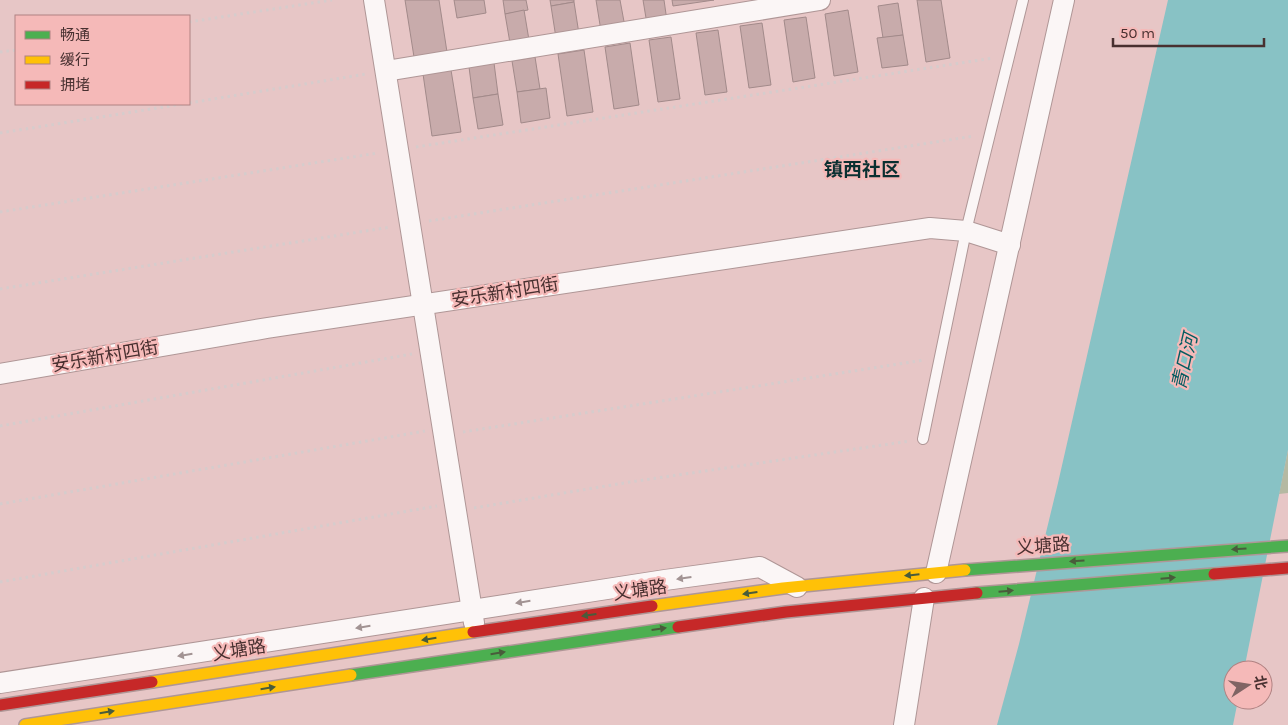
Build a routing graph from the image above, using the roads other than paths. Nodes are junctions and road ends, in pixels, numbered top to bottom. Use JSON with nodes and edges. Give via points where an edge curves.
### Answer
{"nodes":[{"id":1,"x":374,"y":0,"type":"edge"},
{"id":2,"x":820,"y":0,"type":"edge"},
{"id":3,"x":1023,"y":0,"type":"edge"},
{"id":4,"x":1064,"y":0,"type":"edge"},
{"id":5,"x":754,"y":5,"type":"edge"},
{"id":6,"x":386,"y":71,"type":"junction"},
{"id":7,"x":966,"y":231,"type":"junction"},
{"id":8,"x":1010,"y":245,"type":"junction"},
{"id":9,"x":423,"y":304,"type":"junction"},
{"id":10,"x":0,"y":374,"type":"edge"},
{"id":11,"x":922,"y":439,"type":"road end"},
{"id":12,"x":1288,"y":546,"type":"edge"},
{"id":13,"x":1288,"y":568,"type":"edge"},
{"id":14,"x":936,"y":573,"type":"junction"},
{"id":15,"x":797,"y":587,"type":"junction"},
{"id":16,"x":924,"y":598,"type":"junction"},
{"id":17,"x":472,"y":610,"type":"junction"},
{"id":18,"x":476,"y":632,"type":"junction"},
{"id":19,"x":0,"y":683,"type":"edge"},
{"id":20,"x":0,"y":705,"type":"edge"},
{"id":21,"x":25,"y":725,"type":"edge"},
{"id":22,"x":904,"y":725,"type":"edge"}],
"edges":[{"from":1,"to":6,"type":"street"},
{"from":2,"to":5,"type":"street"},
{"from":3,"to":7,"type":"lane"},
{"from":4,"to":8,"type":"street"},
{"from":5,"to":6,"type":"street"},
{"from":6,"to":9,"type":"street"},
{"from":7,"to":8,"type":"street","name":"安乐新村四街"},
{"from":7,"to":9,"type":"street","name":"安乐新村四街","via":[[930,228]]},
{"from":7,"to":11,"type":"lane"},
{"from":8,"to":14,"type":"street"},
{"from":9,"to":10,"type":"street","name":"安乐新村四街"},
{"from":9,"to":17,"type":"street"},
{"from":12,"to":14,"type":"main road","name":"义塘路","one_way":true},
{"from":16,"to":13,"type":"main road","one_way":true},
{"from":14,"to":15,"type":"main road","name":"义塘路","one_way":true},
{"from":15,"to":17,"type":"street","one_way":true,"via":[[760,567]]},
{"from":15,"to":18,"type":"main road","name":"义塘路","one_way":true},
{"from":21,"to":16,"type":"main road","one_way":true,"via":[[610,636],[786,612]]},
{"from":16,"to":22,"type":"street"},
{"from":17,"to":18,"type":"street"},
{"from":17,"to":19,"type":"street","one_way":true},
{"from":18,"to":20,"type":"main road","name":"义塘路","one_way":true}]}
